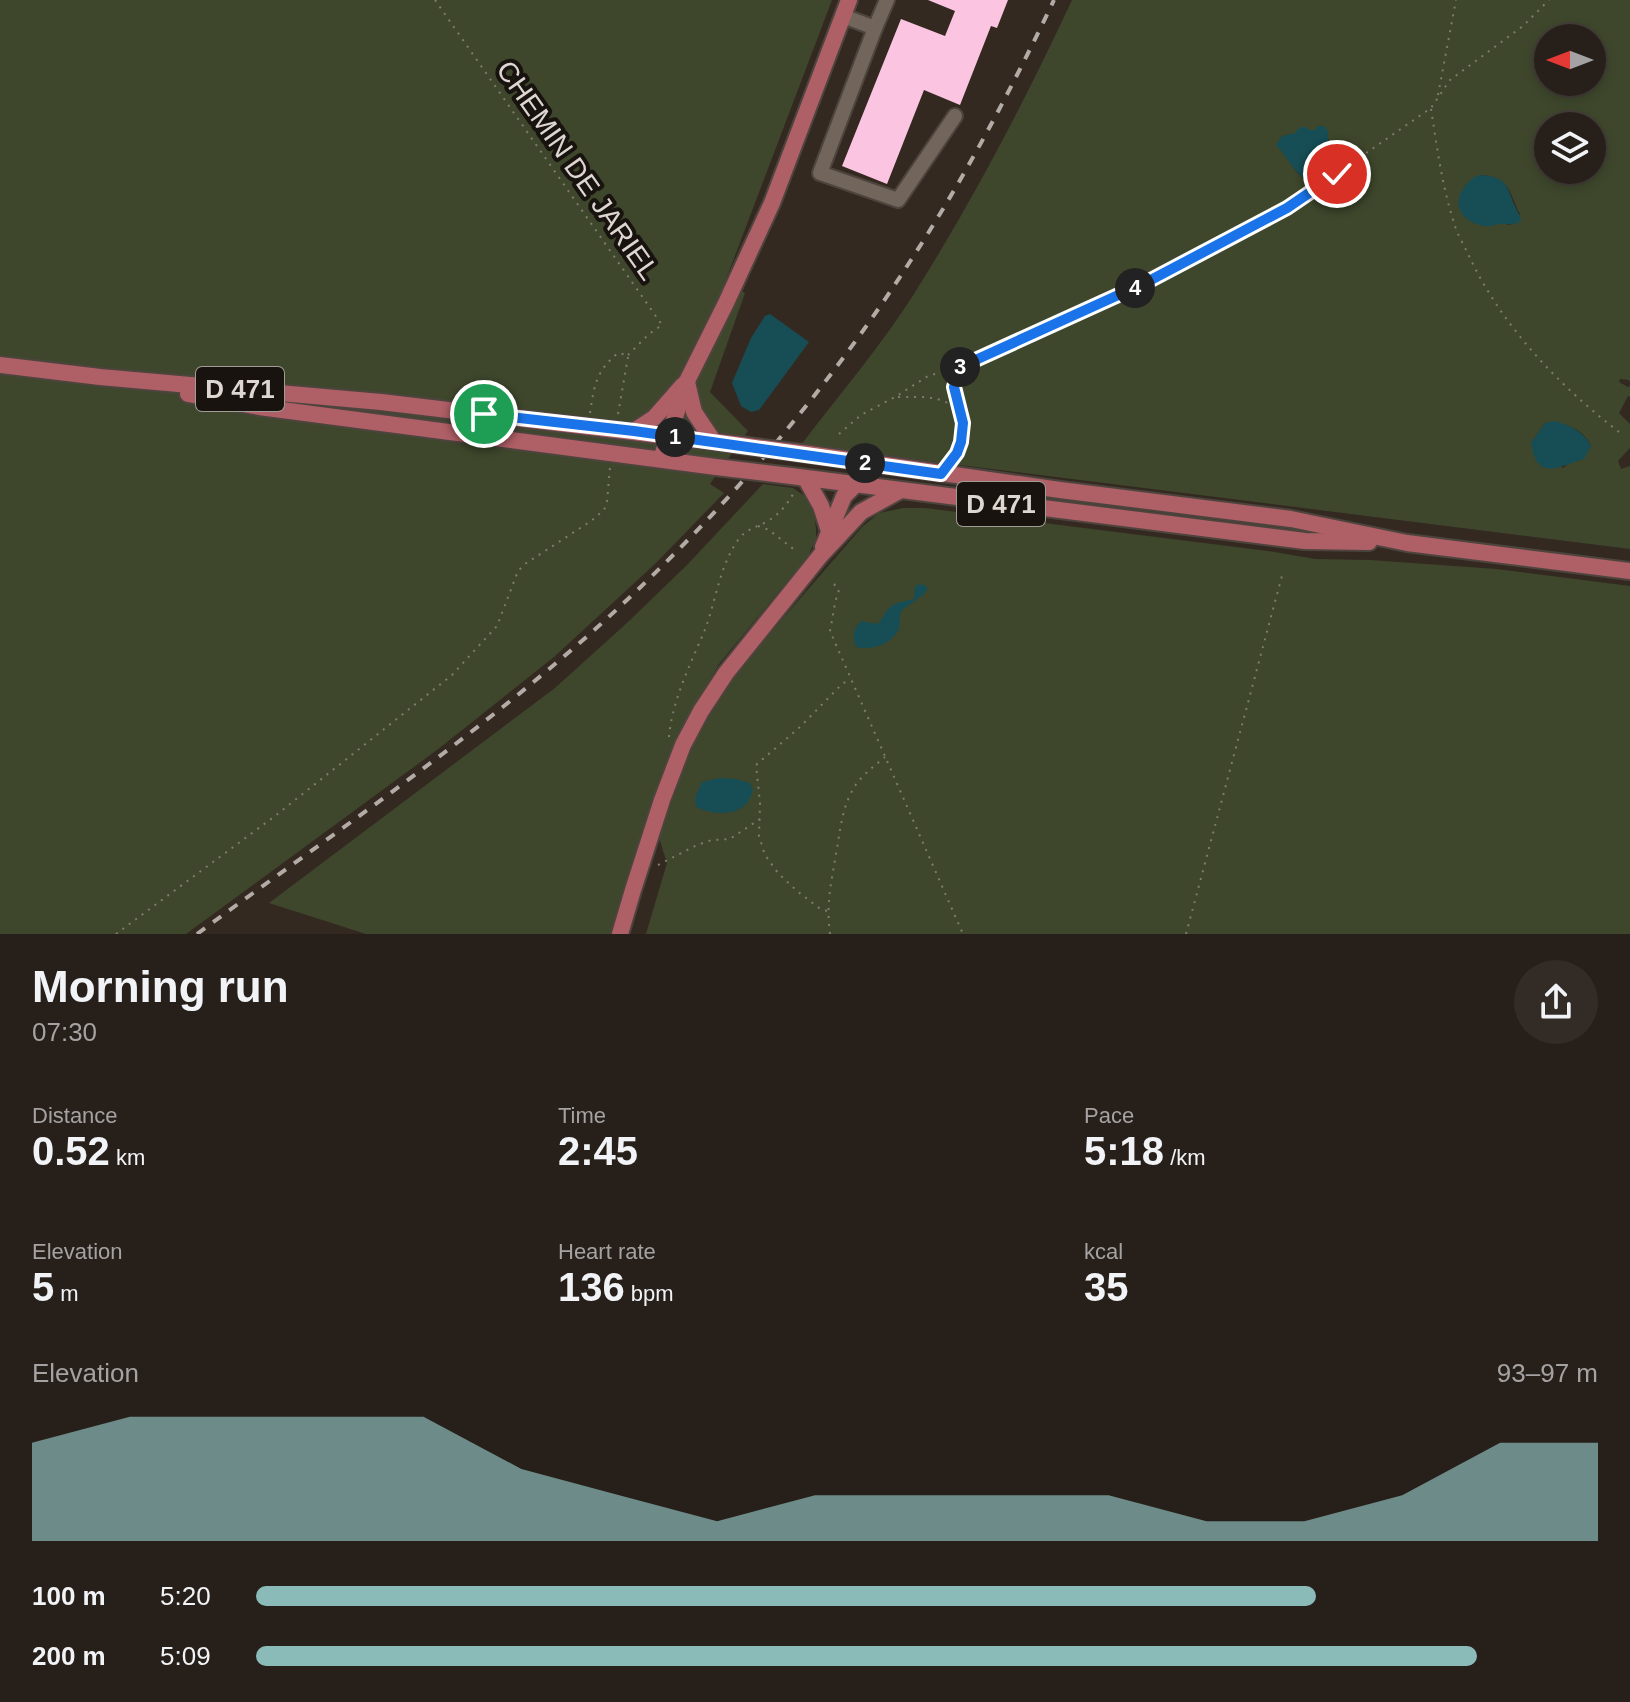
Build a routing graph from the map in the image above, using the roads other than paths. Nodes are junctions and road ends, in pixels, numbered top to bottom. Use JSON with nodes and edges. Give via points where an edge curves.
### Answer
{"nodes":[{"id":1,"x":887,"y":0,"type":"edge"},
{"id":2,"x":846,"y":8,"type":"edge"},
{"id":3,"x":875,"y":28,"type":"junction"},
{"id":4,"x":955,"y":116,"type":"dead end"},
{"id":5,"x":0,"y":365,"type":"edge"},
{"id":6,"x":100,"y":377,"type":"junction"},
{"id":7,"x":687,"y":381,"type":"junction"},
{"id":8,"x":634,"y":431,"type":"junction"},
{"id":9,"x":669,"y":436,"type":"junction"},
{"id":10,"x":714,"y":442,"type":"junction"},
{"id":11,"x":661,"y":459,"type":"junction"},
{"id":12,"x":859,"y":462,"type":"junction"},
{"id":13,"x":798,"y":478,"type":"junction"},
{"id":14,"x":856,"y":484,"type":"junction"},
{"id":15,"x":899,"y":491,"type":"junction"},
{"id":16,"x":861,"y":512,"type":"junction"},
{"id":17,"x":829,"y":531,"type":"junction"},
{"id":18,"x":1407,"y":543,"type":"junction"},
{"id":19,"x":820,"y":556,"type":"junction"},
{"id":20,"x":1630,"y":571,"type":"edge"},
{"id":21,"x":620,"y":934,"type":"edge"}],
"edges":[{"from":1,"to":3,"type":"lane"},
{"from":2,"to":3,"type":"lane"},
{"from":2,"to":7,"type":"main road","via":[[767,215]]},
{"from":3,"to":4,"type":"lane","via":[[820,173],[898,200]]},
{"from":5,"to":6,"type":"main road","number":"D 471"},
{"from":6,"to":8,"type":"main road","number":"D 471"},
{"from":6,"to":11,"type":"main road","number":"D 471","via":[[259,407]]},
{"from":7,"to":8,"type":"main road","via":[[654,418]]},
{"from":7,"to":9,"type":"main road"},
{"from":7,"to":10,"type":"main road","via":[[694,412]]},
{"from":8,"to":9,"type":"main road","number":"D 471"},
{"from":9,"to":10,"type":"main road","number":"D 471"},
{"from":9,"to":11,"type":"main road"},
{"from":10,"to":12,"type":"main road","number":"D 471","bridge":true},
{"from":11,"to":13,"type":"main road","number":"D 471","bridge":true},
{"from":12,"to":14,"type":"main road"},
{"from":12,"to":18,"type":"main road","number":"D 471","via":[[1291,519]]},
{"from":13,"to":14,"type":"main road","number":"D 471"},
{"from":13,"to":17,"type":"main road","via":[[821,506]]},
{"from":14,"to":15,"type":"main road","number":"D 471"},
{"from":14,"to":16,"type":"main road"},
{"from":14,"to":17,"type":"main road","via":[[844,496]]},
{"from":15,"to":16,"type":"main road"},
{"from":15,"to":18,"type":"main road","number":"D 471","via":[[1305,541]]},
{"from":16,"to":19,"type":"main road"},
{"from":17,"to":19,"type":"main road"},
{"from":18,"to":20,"type":"main road","number":"D 471"},
{"from":19,"to":21,"type":"main road","via":[[701,711],[678,757]]}]}
